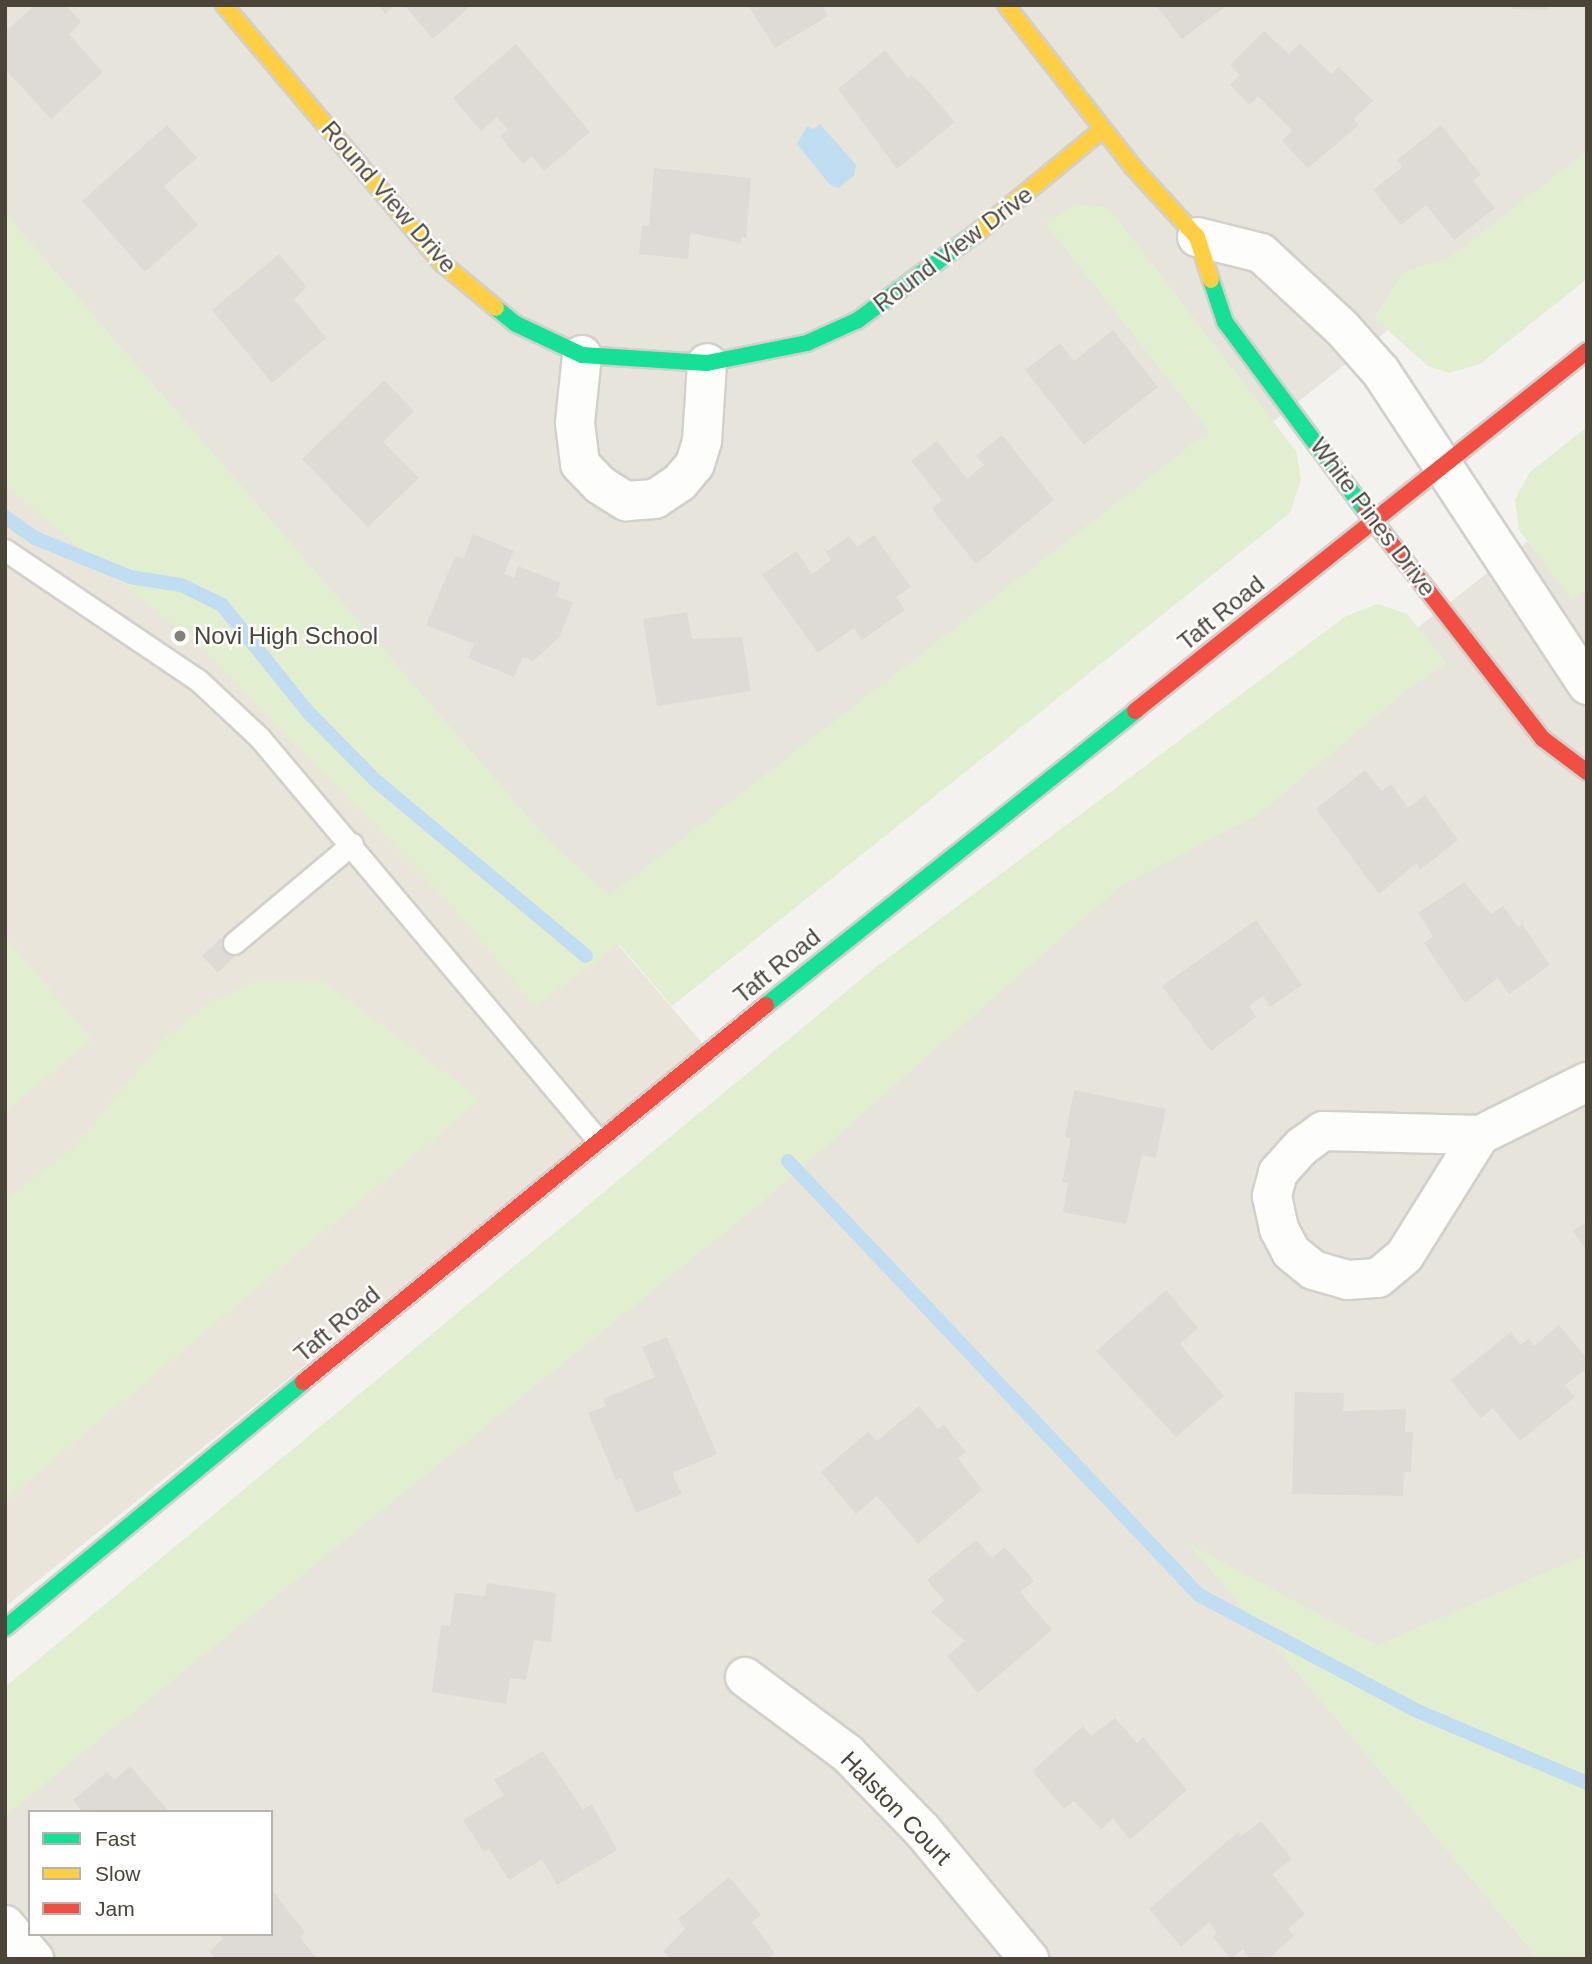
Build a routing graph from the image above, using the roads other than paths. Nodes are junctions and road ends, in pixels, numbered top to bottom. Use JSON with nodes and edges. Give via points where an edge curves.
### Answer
{"nodes":[{"id":1,"x":224,"y":5,"type":"edge"},
{"id":2,"x":1006,"y":5,"type":"edge"},
{"id":3,"x":1102,"y":129,"type":"junction"},
{"id":4,"x":1197,"y":237,"type":"junction"},
{"id":5,"x":1587,"y":351,"type":"edge"},
{"id":6,"x":582,"y":355,"type":"junction"},
{"id":7,"x":707,"y":363,"type":"junction"},
{"id":8,"x":1442,"y":466,"type":"junction"},
{"id":9,"x":1373,"y":521,"type":"junction"},
{"id":10,"x":5,"y":550,"type":"edge"},
{"id":11,"x":1587,"y":685,"type":"edge"},
{"id":12,"x":1587,"y":772,"type":"edge"},
{"id":13,"x":352,"y":844,"type":"junction"},
{"id":14,"x":233,"y":943,"type":"dead end"},
{"id":15,"x":1587,"y":1082,"type":"edge"},
{"id":16,"x":1480,"y":1135,"type":"junction"},
{"id":17,"x":597,"y":1139,"type":"junction"},
{"id":18,"x":5,"y":1628,"type":"edge"},
{"id":19,"x":745,"y":1677,"type":"dead end"},
{"id":20,"x":5,"y":1925,"type":"edge"},
{"id":21,"x":34,"y":1959,"type":"edge"},
{"id":22,"x":1028,"y":1959,"type":"edge"}],
"edges":[{"from":1,"to":6,"type":"street","name":"Round View Drive","via":[[442,262],[516,324]]},
{"from":2,"to":3,"type":"street","name":"White Pines Drive"},
{"from":3,"to":4,"type":"street","name":"White Pines Drive"},
{"from":3,"to":7,"type":"street","name":"Round View Drive","via":[[1021,201],[858,320],[807,344]]},
{"from":4,"to":8,"type":"street","via":[[1261,253],[1342,328],[1381,372]]},
{"from":4,"to":9,"type":"street","name":"White Pines Drive","via":[[1225,322]]},
{"from":5,"to":8,"type":"street","name":"Taft Road"},
{"from":6,"to":7,"type":"street","name":"Round View Drive"},
{"from":6,"to":7,"type":"street","via":[[575,423],[580,464],[594,481],[626,500],[655,499],[681,482],[695,464],[702,441]]},
{"from":8,"to":9,"type":"street","name":"Taft Road"},
{"from":8,"to":11,"type":"street"},
{"from":9,"to":12,"type":"street","name":"White Pines Drive","via":[[1543,739]]},
{"from":9,"to":17,"type":"street","name":"Taft Road"},
{"from":10,"to":13,"type":"lane","via":[[198,680],[259,737]]},
{"from":13,"to":14,"type":"lane"},
{"from":13,"to":17,"type":"lane"},
{"from":15,"to":16,"type":"street"},
{"from":16,"to":16,"type":"street","via":[[1405,1255],[1378,1278],[1348,1280],[1313,1270],[1291,1252],[1279,1229],[1272,1196],[1278,1173],[1301,1146],[1323,1131]]},
{"from":17,"to":18,"type":"street","name":"Taft Road"},
{"from":19,"to":22,"type":"street","name":"Halston Court","via":[[847,1753],[922,1830]]},
{"from":20,"to":21,"type":"street"}]}
